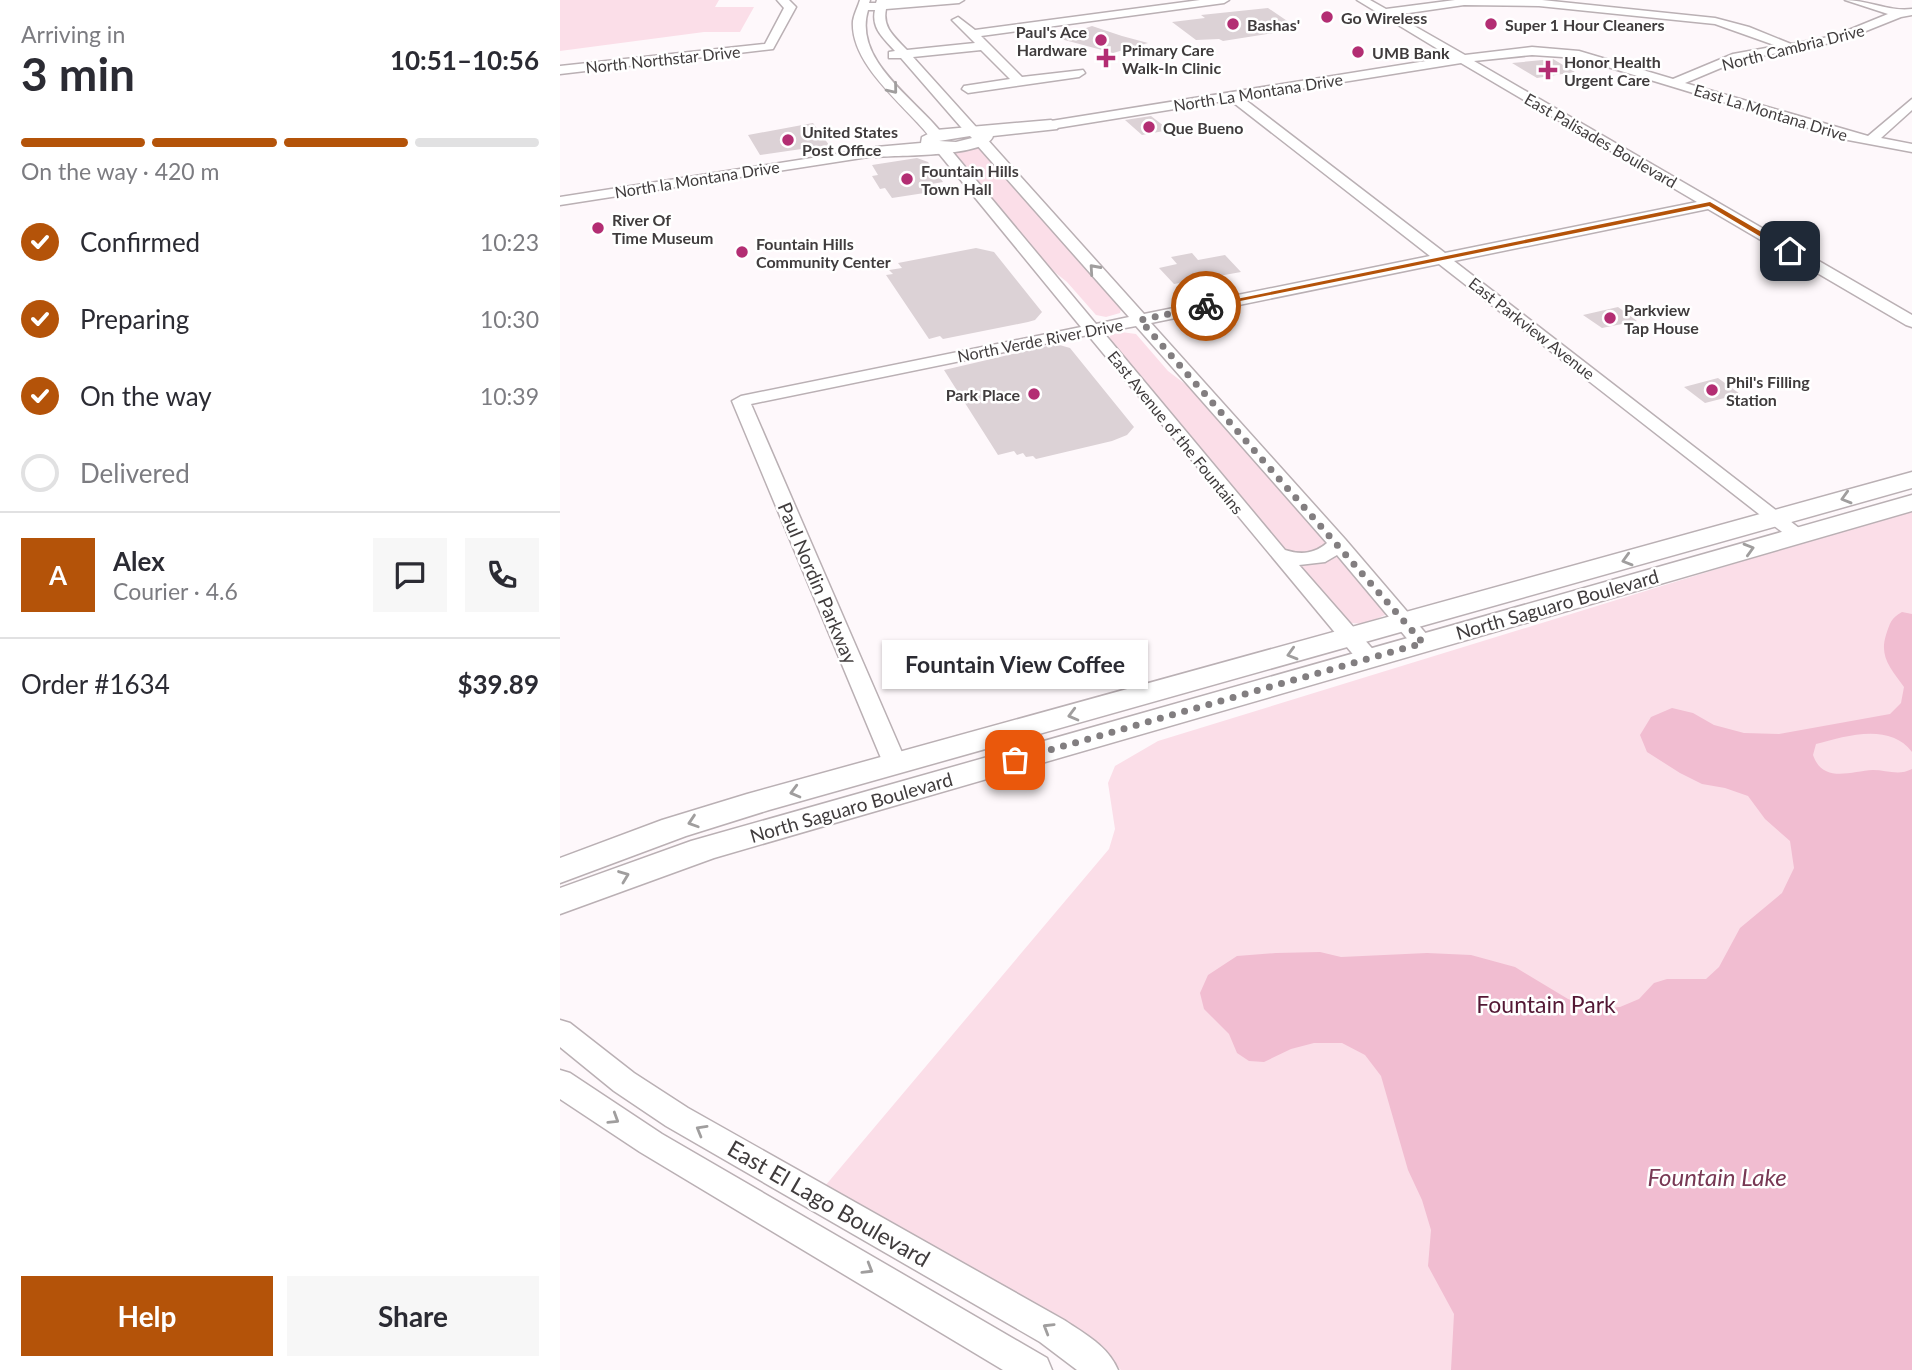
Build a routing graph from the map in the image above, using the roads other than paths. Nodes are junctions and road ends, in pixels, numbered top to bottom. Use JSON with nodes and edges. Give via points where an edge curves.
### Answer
{"nodes":[{"id":1,"x":782,"y":0,"type":"edge"},
{"id":2,"x":959,"y":0,"type":"edge"},
{"id":3,"x":1224,"y":0,"type":"edge"},
{"id":4,"x":1362,"y":0,"type":"edge"},
{"id":5,"x":1850,"y":0,"type":"edge"},
{"id":6,"x":864,"y":3,"type":"edge"},
{"id":7,"x":881,"y":3,"type":"edge"},
{"id":8,"x":1912,"y":12,"type":"edge"},
{"id":9,"x":1384,"y":13,"type":"junction"},
{"id":10,"x":1899,"y":14,"type":"junction"},
{"id":11,"x":958,"y":20,"type":"dead end"},
{"id":12,"x":978,"y":41,"type":"junction"},
{"id":13,"x":1789,"y":47,"type":"junction"},
{"id":14,"x":903,"y":55,"type":"junction"},
{"id":15,"x":869,"y":57,"type":"junction"},
{"id":16,"x":1465,"y":61,"type":"junction"},
{"id":17,"x":560,"y":70,"type":"edge"},
{"id":18,"x":1079,"y":73,"type":"dead end"},
{"id":19,"x":1020,"y":82,"type":"junction"},
{"id":20,"x":1674,"y":83,"type":"junction"},
{"id":21,"x":968,"y":89,"type":"dead end"},
{"id":22,"x":1233,"y":96,"type":"junction"},
{"id":23,"x":1912,"y":103,"type":"edge"},
{"id":24,"x":1051,"y":125,"type":"joint"},
{"id":25,"x":978,"y":135,"type":"junction"},
{"id":26,"x":1870,"y":141,"type":"junction"},
{"id":27,"x":935,"y":142,"type":"junction"},
{"id":28,"x":1912,"y":148,"type":"edge"},
{"id":29,"x":876,"y":152,"type":"joint"},
{"id":30,"x":560,"y":201,"type":"edge"},
{"id":31,"x":1710,"y":204,"type":"junction"},
{"id":32,"x":1441,"y":258,"type":"junction"},
{"id":33,"x":1140,"y":320,"type":"junction"},
{"id":34,"x":1912,"y":322,"type":"edge"},
{"id":35,"x":1093,"y":329,"type":"junction"},
{"id":36,"x":741,"y":401,"type":"joint"},
{"id":37,"x":1912,"y":480,"type":"edge"},
{"id":38,"x":1912,"y":503,"type":"edge"},
{"id":39,"x":1776,"y":518,"type":"junction"},
{"id":40,"x":1798,"y":535,"type":"junction"},
{"id":41,"x":1338,"y":543,"type":"junction"},
{"id":42,"x":1278,"y":554,"type":"junction"},
{"id":43,"x":1414,"y":632,"type":"junction"},
{"id":44,"x":1360,"y":648,"type":"junction"},
{"id":45,"x":895,"y":764,"type":"junction"},
{"id":46,"x":817,"y":816,"type":"junction"},
{"id":47,"x":560,"y":871,"type":"edge"},
{"id":48,"x":560,"y":901,"type":"edge"},
{"id":49,"x":560,"y":1031,"type":"edge"},
{"id":50,"x":560,"y":1082,"type":"edge"},
{"id":51,"x":651,"y":1143,"type":"joint"},
{"id":52,"x":843,"y":1211,"type":"junction"},
{"id":53,"x":821,"y":1241,"type":"junction"},
{"id":54,"x":1035,"y":1370,"type":"edge"},
{"id":55,"x":1101,"y":1370,"type":"edge"}],
"edges":[{"from":1,"to":17,"type":"street","name":"North Northstar Drive","via":[[790,7],[772,44],[765,48]]},
{"from":2,"to":7,"type":"street"},
{"from":3,"to":12,"type":"street"},
{"from":4,"to":9,"type":"street","name":"East Palisades Boulevard"},
{"from":5,"to":10,"type":"street"},
{"from":6,"to":7,"type":"street"},
{"from":6,"to":15,"type":"street","name":"East Avenue of the Fountains","via":[[859,31]]},
{"from":7,"to":14,"type":"street","via":[[881,28]]},
{"from":8,"to":10,"type":"street","name":"North Cambria Drive"},
{"from":9,"to":13,"type":"street","via":[[1464,2],[1539,3],[1715,21]]},
{"from":9,"to":16,"type":"street","name":"East Palisades Boulevard"},
{"from":10,"to":13,"type":"street","name":"North Cambria Drive","via":[[1837,39]]},
{"from":11,"to":12,"type":"street"},
{"from":12,"to":14,"type":"street"},
{"from":12,"to":19,"type":"street"},
{"from":13,"to":20,"type":"street","name":"North Cambria Drive","via":[[1737,57]]},
{"from":14,"to":15,"type":"street"},
{"from":14,"to":25,"type":"street"},
{"from":15,"to":27,"type":"street","name":"East Avenue of the Fountains","one_way":true,"via":[[901,99],[926,121]]},
{"from":16,"to":20,"type":"street","name":"East La Montana Drive","via":[[1513,52],[1560,53],[1593,58]]},
{"from":16,"to":22,"type":"street","name":"North La Montana Drive"},
{"from":16,"to":31,"type":"street","name":"East Palisades Boulevard"},
{"from":18,"to":19,"type":"street"},
{"from":19,"to":21,"type":"street"},
{"from":20,"to":26,"type":"street","name":"East La Montana Drive"},
{"from":22,"to":24,"type":"street","name":"North La Montana Drive"},
{"from":22,"to":32,"type":"street","name":"East Parkview Avenue"},
{"from":23,"to":26,"type":"street"},
{"from":24,"to":25,"type":"main road","name":"North La Montana Drive"},
{"from":25,"to":27,"type":"main road","name":"North La Montana Drive"},
{"from":33,"to":25,"type":"street","one_way":true},
{"from":26,"to":28,"type":"street","name":"East La Montana Drive"},
{"from":27,"to":29,"type":"main road"},
{"from":27,"to":35,"type":"street","name":"East Avenue of the Fountains"},
{"from":29,"to":30,"type":"street","name":"North la Montana Drive"},
{"from":31,"to":32,"type":"street","name":"North Verde River Drive"},
{"from":31,"to":34,"type":"street","name":"East Palisades Boulevard"},
{"from":32,"to":33,"type":"street","name":"North Verde River Drive"},
{"from":32,"to":39,"type":"street","name":"East Parkview Avenue"},
{"from":33,"to":35,"type":"street","name":"North Verde River Drive"},
{"from":33,"to":41,"type":"street"},
{"from":35,"to":36,"type":"street","name":"North Verde River Drive"},
{"from":35,"to":42,"type":"street","name":"East Avenue of the Fountains"},
{"from":36,"to":45,"type":"street","name":"Paul Nordin Parkway"},
{"from":37,"to":39,"type":"main road","name":"North Saguaro Boulevard","one_way":true},
{"from":38,"to":40,"type":"main road","name":"North Saguaro Boulevard"},
{"from":39,"to":40,"type":"street","name":"East Parkview Avenue"},
{"from":39,"to":43,"type":"main road","name":"North Saguaro Boulevard","one_way":true},
{"from":43,"to":40,"type":"main road","name":"North Saguaro Boulevard","one_way":true},
{"from":41,"to":42,"type":"street","via":[[1326,555],[1312,559],[1296,561]]},
{"from":41,"to":43,"type":"street"},
{"from":42,"to":44,"type":"street","name":"East Avenue of the Fountains"},
{"from":43,"to":44,"type":"main road","name":"North Saguaro Boulevard"},
{"from":44,"to":45,"type":"main road","name":"North Saguaro Boulevard","one_way":true},
{"from":44,"to":46,"type":"main road","name":"North Saguaro Boulevard"},
{"from":45,"to":46,"type":"main road","via":[[897,780]]},
{"from":45,"to":47,"type":"main road","name":"North Saguaro Boulevard","one_way":true,"via":[[699,820]]},
{"from":48,"to":46,"type":"main road","name":"North Saguaro Boulevard","one_way":true,"via":[[664,861]]},
{"from":52,"to":49,"type":"street","name":"East El Lago Boulevard","one_way":true,"via":[[677,1117]]},
{"from":50,"to":51,"type":"street","one_way":true},
{"from":51,"to":53,"type":"street","name":"East El Lago Boulevard"},
{"from":52,"to":53,"type":"street"},
{"from":55,"to":52,"type":"street","name":"East El Lago Boulevard","one_way":true,"via":[[1052,1331]]},
{"from":53,"to":54,"type":"street","one_way":true}]}
